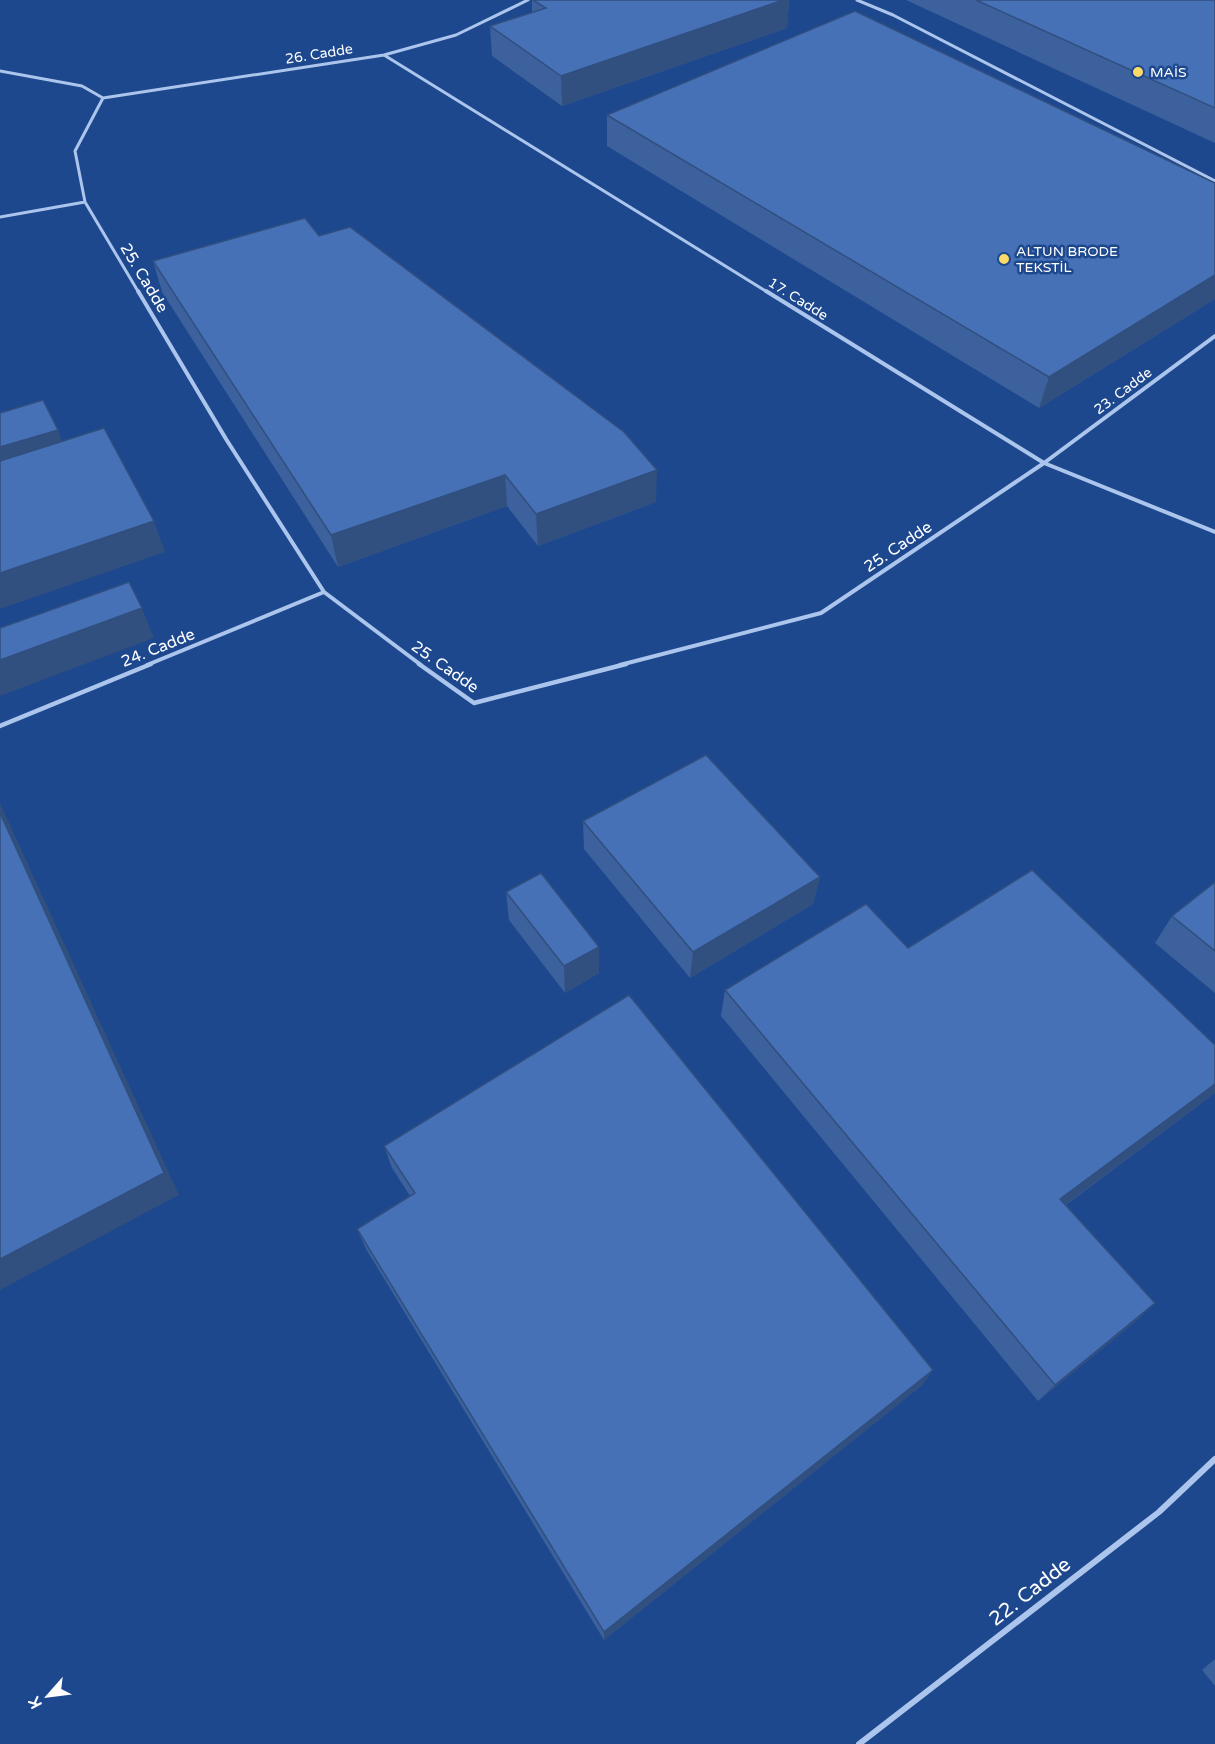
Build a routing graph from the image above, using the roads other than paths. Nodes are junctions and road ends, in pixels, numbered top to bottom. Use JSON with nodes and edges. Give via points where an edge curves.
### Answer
{"nodes":[{"id":1,"x":528,"y":0,"type":"edge"},
{"id":2,"x":856,"y":0,"type":"edge"},
{"id":3,"x":384,"y":55,"type":"junction"},
{"id":4,"x":0,"y":71,"type":"edge"},
{"id":5,"x":103,"y":98,"type":"junction"},
{"id":6,"x":1215,"y":181,"type":"edge"},
{"id":7,"x":85,"y":202,"type":"junction"},
{"id":8,"x":0,"y":218,"type":"edge"},
{"id":9,"x":1215,"y":336,"type":"edge"},
{"id":10,"x":1044,"y":463,"type":"junction"},
{"id":11,"x":1215,"y":532,"type":"edge"},
{"id":12,"x":324,"y":592,"type":"junction"},
{"id":13,"x":0,"y":726,"type":"edge"},
{"id":14,"x":1215,"y":1459,"type":"edge"},
{"id":15,"x":859,"y":1744,"type":"edge"}],
"edges":[{"from":1,"to":3,"type":"lane","name":"26. Cadde","via":[[456,35]]},
{"from":2,"to":6,"type":"lane","via":[[893,15]]},
{"from":3,"to":5,"type":"lane","name":"26. Cadde"},
{"from":3,"to":10,"type":"lane","name":"17. Cadde"},
{"from":4,"to":5,"type":"lane","via":[[82,86]]},
{"from":5,"to":7,"type":"lane","name":"25. Cadde","via":[[75,151]]},
{"from":7,"to":8,"type":"lane"},
{"from":7,"to":12,"type":"lane","name":"25. Cadde","via":[[226,439]]},
{"from":9,"to":10,"type":"lane","name":"23. Cadde"},
{"from":10,"to":11,"type":"lane","name":"17. Cadde"},
{"from":10,"to":12,"type":"lane","name":"25. Cadde","via":[[821,613],[474,703]]},
{"from":12,"to":13,"type":"lane","name":"24. Cadde"},
{"from":14,"to":15,"type":"lane","name":"22. Cadde","via":[[1159,1512]]}]}
